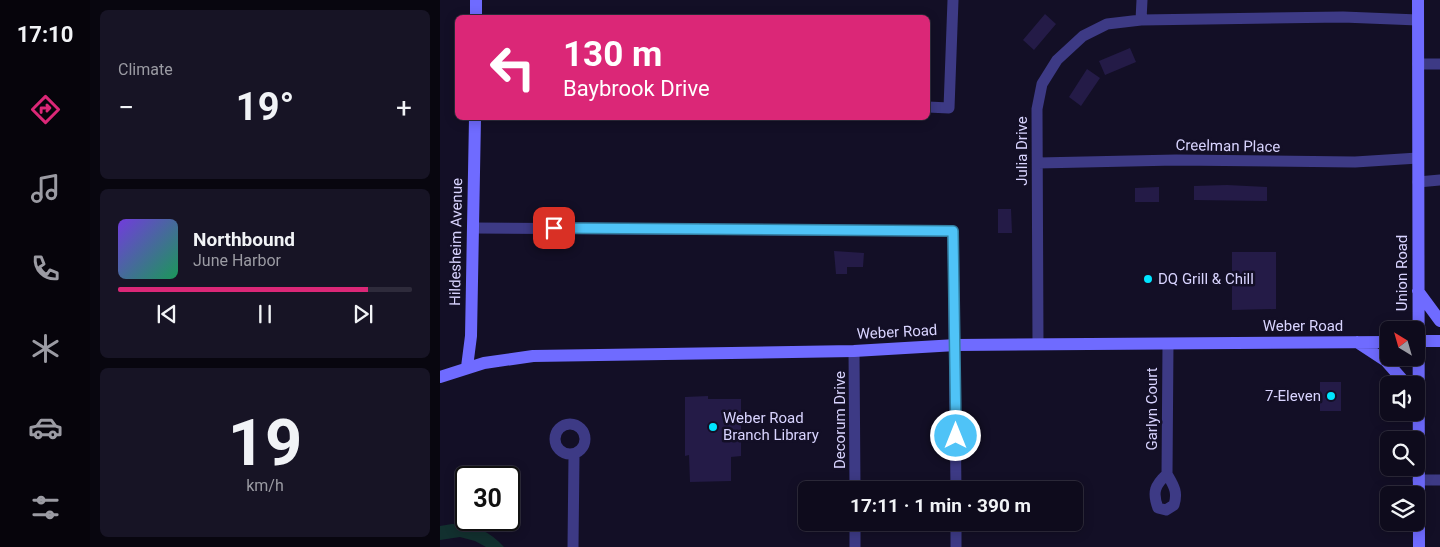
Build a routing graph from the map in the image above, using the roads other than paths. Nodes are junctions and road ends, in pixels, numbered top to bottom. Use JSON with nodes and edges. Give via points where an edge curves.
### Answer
{"nodes":[{"id":1,"x":476,"y":0,"type":"edge"},
{"id":2,"x":953,"y":0,"type":"edge"},
{"id":3,"x":1142,"y":0,"type":"edge"},
{"id":4,"x":1418,"y":0,"type":"edge"},
{"id":5,"x":476,"y":15,"type":"edge"},
{"id":6,"x":1141,"y":20,"type":"junction"},
{"id":7,"x":1418,"y":20,"type":"junction"},
{"id":8,"x":1418,"y":64,"type":"junction"},
{"id":9,"x":1440,"y":64,"type":"edge"},
{"id":10,"x":930,"y":107,"type":"edge"},
{"id":11,"x":474,"y":120,"type":"edge"},
{"id":12,"x":1418,"y":158,"type":"junction"},
{"id":13,"x":1038,"y":164,"type":"junction"},
{"id":14,"x":1440,"y":180,"type":"edge"},
{"id":15,"x":1418,"y":182,"type":"junction"},
{"id":16,"x":474,"y":228,"type":"junction"},
{"id":17,"x":1418,"y":291,"type":"junction"},
{"id":18,"x":1417,"y":321,"type":"edge"},
{"id":19,"x":1440,"y":321,"type":"edge"},
{"id":20,"x":1425,"y":341,"type":"edge"},
{"id":21,"x":1440,"y":341,"type":"edge"},
{"id":22,"x":1357,"y":342,"type":"junction"},
{"id":23,"x":1380,"y":342,"type":"edge"},
{"id":24,"x":1038,"y":344,"type":"junction"},
{"id":25,"x":1168,"y":344,"type":"junction"},
{"id":26,"x":956,"y":346,"type":"junction"},
{"id":27,"x":854,"y":351,"type":"junction"},
{"id":28,"x":467,"y":366,"type":"junction"},
{"id":29,"x":1399,"y":376,"type":"edge"},
{"id":30,"x":440,"y":377,"type":"edge"},
{"id":31,"x":1417,"y":421,"type":"edge"},
{"id":32,"x":574,"y":455,"type":"dead end"},
{"id":33,"x":1167,"y":474,"type":"dead end"},
{"id":34,"x":1418,"y":480,"type":"junction"},
{"id":35,"x":1440,"y":480,"type":"edge"},
{"id":36,"x":855,"y":481,"type":"edge"},
{"id":37,"x":956,"y":481,"type":"edge"},
{"id":38,"x":855,"y":531,"type":"edge"},
{"id":39,"x":956,"y":531,"type":"edge"},
{"id":40,"x":572,"y":547,"type":"edge"},
{"id":41,"x":855,"y":547,"type":"edge"},
{"id":42,"x":956,"y":547,"type":"edge"},
{"id":43,"x":1418,"y":547,"type":"edge"}],
"edges":[{"from":1,"to":5,"type":"main road"},
{"from":2,"to":10,"type":"street","via":[[949,108]]},
{"from":3,"to":6,"type":"street"},
{"from":4,"to":7,"type":"main road","name":"Union Road"},
{"from":6,"to":7,"type":"street","name":"Julia Drive","via":[[1343,17]]},
{"from":6,"to":13,"type":"street","name":"Julia Drive","via":[[1107,24],[1083,36],[1056,60],[1042,84],[1037,108]]},
{"from":7,"to":8,"type":"main road","name":"Union Road"},
{"from":8,"to":9,"type":"street"},
{"from":8,"to":12,"type":"main road","name":"Union Road"},
{"from":11,"to":16,"type":"main road","name":"Hildesheim Avenue"},
{"from":12,"to":13,"type":"street","name":"Creelman Place","via":[[1355,162],[1176,160]]},
{"from":12,"to":15,"type":"main road","name":"Union Road"},
{"from":13,"to":24,"type":"street","name":"Julia Drive"},
{"from":14,"to":15,"type":"street"},
{"from":15,"to":17,"type":"main road","name":"Union Road"},
{"from":16,"to":26,"type":"street","via":[[953,231]]},
{"from":16,"to":28,"type":"main road","name":"Hildesheim Avenue"},
{"from":17,"to":18,"type":"main road","name":"Union Road"},
{"from":17,"to":19,"type":"main road"},
{"from":20,"to":21,"type":"main road"},
{"from":22,"to":23,"type":"main road","name":"Weber Road"},
{"from":22,"to":25,"type":"main road","name":"Weber Road"},
{"from":22,"to":29,"type":"main road","via":[[1386,361]]},
{"from":24,"to":25,"type":"main road","name":"Weber Road"},
{"from":24,"to":26,"type":"main road","name":"Weber Road"},
{"from":25,"to":33,"type":"street","name":"Garlyn Court"},
{"from":26,"to":27,"type":"main road","name":"Weber Road"},
{"from":26,"to":37,"type":"street"},
{"from":27,"to":28,"type":"main road","name":"Weber Road","via":[[533,356]]},
{"from":27,"to":36,"type":"street","name":"Decorum Drive"},
{"from":28,"to":30,"type":"main road","name":"Weber Road"},
{"from":31,"to":34,"type":"main road","name":"Union Road"},
{"from":32,"to":40,"type":"street"},
{"from":34,"to":35,"type":"street"},
{"from":34,"to":43,"type":"main road","name":"Union Road"},
{"from":38,"to":41,"type":"street"},
{"from":39,"to":42,"type":"street"}]}
